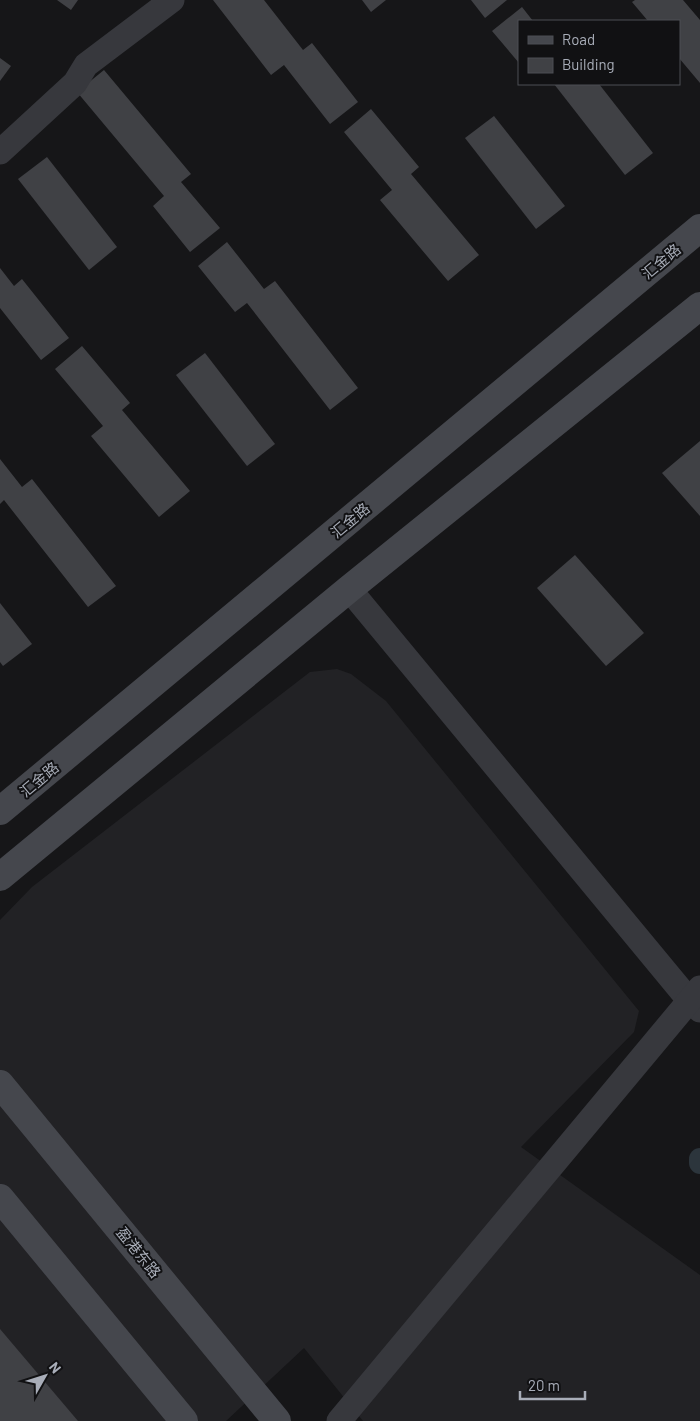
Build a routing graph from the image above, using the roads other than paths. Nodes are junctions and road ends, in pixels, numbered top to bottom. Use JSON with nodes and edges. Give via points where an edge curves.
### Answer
{"nodes":[{"id":1,"x":172,"y":0,"type":"edge"},
{"id":2,"x":0,"y":152,"type":"edge"},
{"id":3,"x":700,"y":228,"type":"edge"},
{"id":4,"x":700,"y":306,"type":"edge"},
{"id":5,"x":349,"y":590,"type":"junction"},
{"id":6,"x":0,"y":811,"type":"edge"},
{"id":7,"x":0,"y":877,"type":"edge"},
{"id":8,"x":696,"y":999,"type":"edge"},
{"id":9,"x":0,"y":1084,"type":"edge"},
{"id":10,"x":0,"y":1198,"type":"edge"},
{"id":11,"x":184,"y":1421,"type":"edge"},
{"id":12,"x":277,"y":1421,"type":"edge"},
{"id":13,"x":339,"y":1421,"type":"edge"}],
"edges":[{"from":1,"to":2,"type":"street","via":[[86,65],[75,83]]},
{"from":3,"to":6,"type":"main road","name":"汇金路"},
{"from":4,"to":5,"type":"main road"},
{"from":5,"to":7,"type":"main road"},
{"from":5,"to":8,"type":"street"},
{"from":8,"to":13,"type":"street"},
{"from":9,"to":12,"type":"main road","name":"盈港东路"},
{"from":10,"to":11,"type":"main road"}]}
